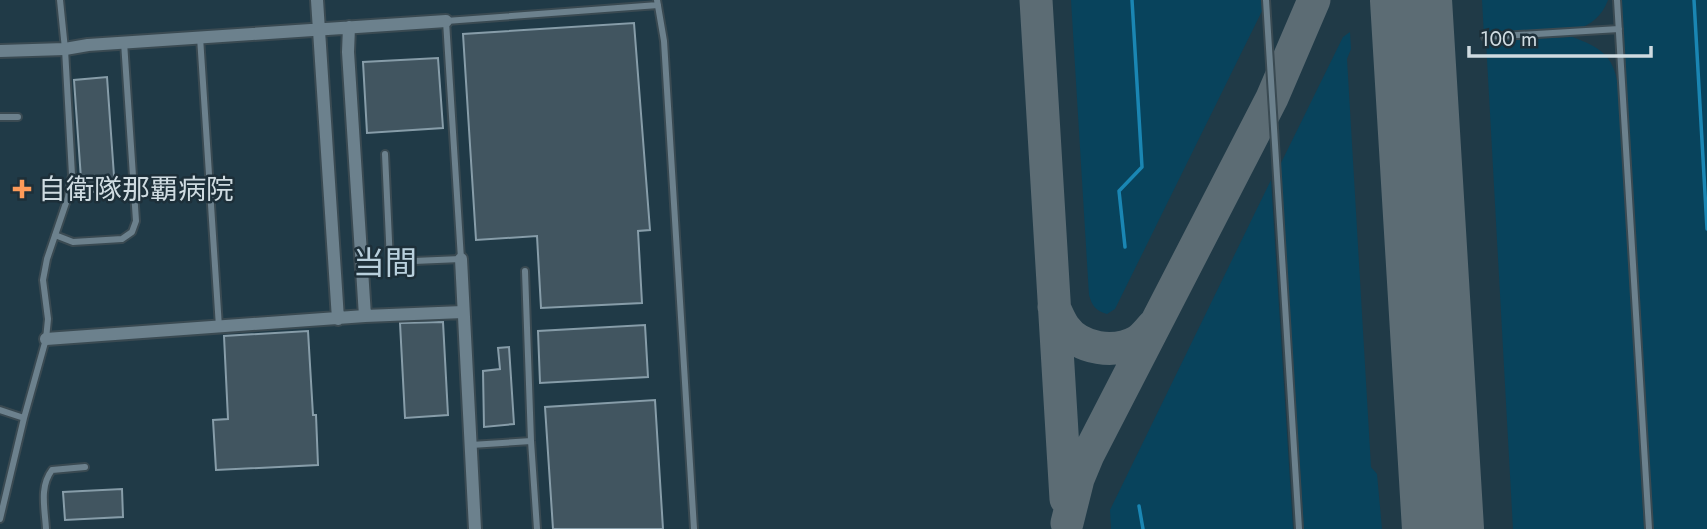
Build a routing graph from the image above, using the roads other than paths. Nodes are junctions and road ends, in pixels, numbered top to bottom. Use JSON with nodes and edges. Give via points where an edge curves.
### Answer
{"nodes":[{"id":1,"x":60,"y":0,"type":"edge"},
{"id":2,"x":317,"y":0,"type":"edge"},
{"id":3,"x":1266,"y":0,"type":"edge"},
{"id":4,"x":1618,"y":0,"type":"edge"},
{"id":5,"x":658,"y":2,"type":"edge"},
{"id":6,"x":446,"y":21,"type":"junction"},
{"id":7,"x":349,"y":27,"type":"junction"},
{"id":8,"x":318,"y":29,"type":"junction"},
{"id":9,"x":1619,"y":29,"type":"junction"},
{"id":10,"x":200,"y":37,"type":"junction"},
{"id":11,"x":1485,"y":37,"type":"dead end"},
{"id":12,"x":124,"y":42,"type":"junction"},
{"id":13,"x":65,"y":49,"type":"junction"},
{"id":14,"x":0,"y":51,"type":"edge"},
{"id":15,"x":0,"y":117,"type":"edge"},
{"id":16,"x":18,"y":117,"type":"dead end"},
{"id":17,"x":385,"y":154,"type":"dead end"},
{"id":18,"x":55,"y":235,"type":"junction"},
{"id":19,"x":461,"y":258,"type":"junction"},
{"id":20,"x":525,"y":271,"type":"dead end"},
{"id":21,"x":463,"y":312,"type":"junction"},
{"id":22,"x":365,"y":316,"type":"junction"},
{"id":23,"x":338,"y":319,"type":"junction"},
{"id":24,"x":219,"y":327,"type":"junction"},
{"id":25,"x":46,"y":339,"type":"junction"},
{"id":26,"x":0,"y":410,"type":"edge"},
{"id":27,"x":24,"y":418,"type":"junction"},
{"id":28,"x":531,"y":441,"type":"junction"},
{"id":29,"x":471,"y":445,"type":"junction"},
{"id":30,"x":85,"y":467,"type":"dead end"},
{"id":31,"x":0,"y":519,"type":"edge"},
{"id":32,"x":46,"y":529,"type":"edge"},
{"id":33,"x":475,"y":529,"type":"edge"},
{"id":34,"x":537,"y":529,"type":"edge"},
{"id":35,"x":694,"y":529,"type":"edge"},
{"id":36,"x":1299,"y":529,"type":"edge"},
{"id":37,"x":1649,"y":529,"type":"edge"}],
"edges":[{"from":1,"to":13,"type":"lane"},
{"from":2,"to":8,"type":"street"},
{"from":3,"to":36,"type":"lane"},
{"from":4,"to":9,"type":"lane"},
{"from":5,"to":6,"type":"lane"},
{"from":5,"to":35,"type":"lane"},
{"from":6,"to":7,"type":"street"},
{"from":6,"to":19,"type":"lane"},
{"from":7,"to":8,"type":"street"},
{"from":7,"to":22,"type":"street"},
{"from":8,"to":10,"type":"street"},
{"from":8,"to":23,"type":"street"},
{"from":9,"to":11,"type":"lane"},
{"from":9,"to":37,"type":"lane"},
{"from":10,"to":12,"type":"street"},
{"from":10,"to":24,"type":"lane"},
{"from":12,"to":13,"type":"street"},
{"from":12,"to":18,"type":"lane","via":[[136,221],[132,232],[122,239],[73,242]]},
{"from":13,"to":14,"type":"street"},
{"from":13,"to":18,"type":"lane","via":[[72,175]]},
{"from":15,"to":16,"type":"lane"},
{"from":17,"to":19,"type":"lane","via":[[390,262]]},
{"from":18,"to":25,"type":"lane","via":[[43,280]]},
{"from":19,"to":21,"type":"street"},
{"from":20,"to":28,"type":"lane"},
{"from":21,"to":22,"type":"street"},
{"from":21,"to":29,"type":"street"},
{"from":22,"to":23,"type":"street"},
{"from":23,"to":24,"type":"street"},
{"from":24,"to":25,"type":"street"},
{"from":25,"to":27,"type":"lane"},
{"from":26,"to":27,"type":"lane"},
{"from":27,"to":31,"type":"lane"},
{"from":28,"to":29,"type":"lane"},
{"from":28,"to":34,"type":"lane"},
{"from":29,"to":33,"type":"street"},
{"from":30,"to":32,"type":"lane","via":[[52,470],[45,479]]}]}
